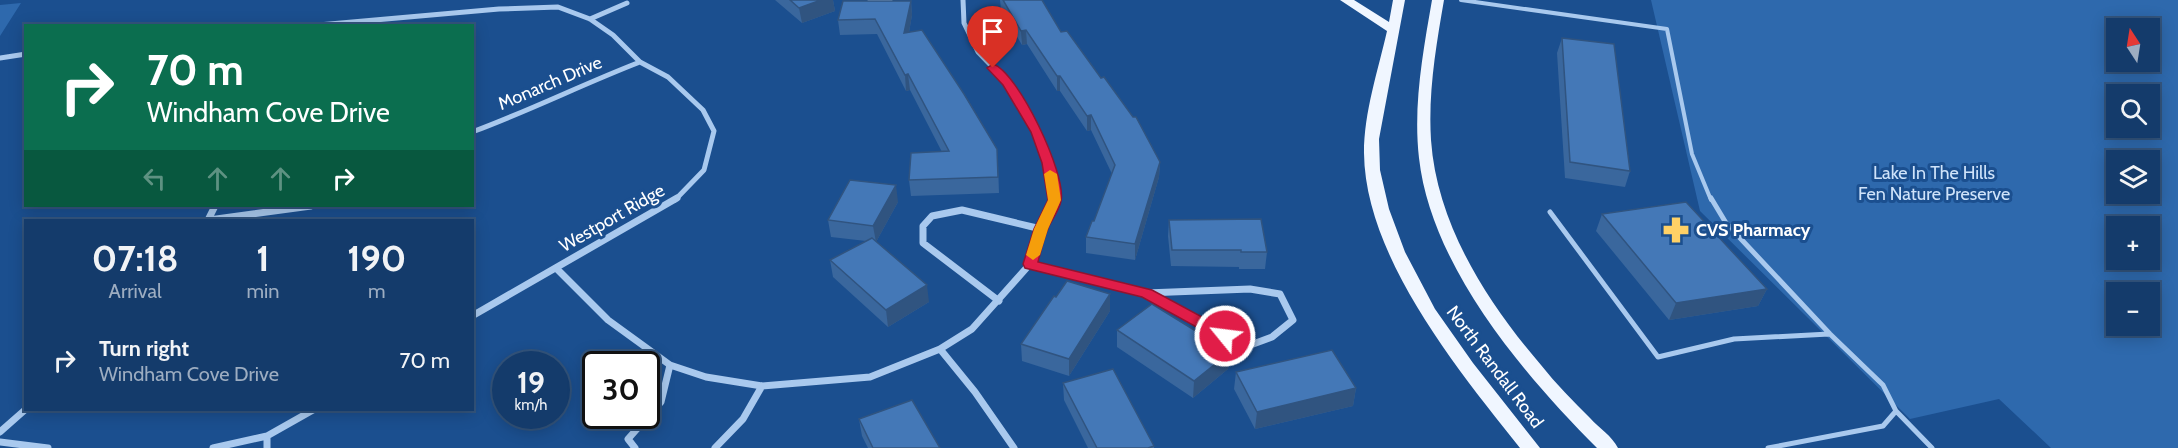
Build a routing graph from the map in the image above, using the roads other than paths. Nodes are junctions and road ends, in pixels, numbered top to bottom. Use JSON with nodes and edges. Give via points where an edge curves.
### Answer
{"nodes":[{"id":1,"x":870,"y":0,"type":"edge"},
{"id":2,"x":890,"y":0,"type":"edge"},
{"id":3,"x":963,"y":0,"type":"edge"},
{"id":4,"x":1346,"y":0,"type":"edge"},
{"id":5,"x":1399,"y":0,"type":"edge"},
{"id":6,"x":1438,"y":0,"type":"edge"},
{"id":7,"x":1461,"y":0,"type":"edge"},
{"id":8,"x":627,"y":3,"type":"dead end"},
{"id":9,"x":590,"y":19,"type":"junction"},
{"id":10,"x":330,"y":24,"type":"edge"},
{"id":11,"x":1394,"y":30,"type":"junction"},
{"id":12,"x":24,"y":54,"type":"edge"},
{"id":13,"x":0,"y":58,"type":"edge"},
{"id":14,"x":640,"y":62,"type":"junction"},
{"id":15,"x":474,"y":131,"type":"edge"},
{"id":16,"x":304,"y":207,"type":"edge"},
{"id":17,"x":1550,"y":212,"type":"dead end"},
{"id":18,"x":215,"y":219,"type":"edge"},
{"id":19,"x":1041,"y":229,"type":"junction"},
{"id":20,"x":1030,"y":264,"type":"junction"},
{"id":21,"x":556,"y":268,"type":"junction"},
{"id":22,"x":1146,"y":293,"type":"junction"},
{"id":23,"x":999,"y":301,"type":"junction"},
{"id":24,"x":474,"y":315,"type":"edge"},
{"id":25,"x":1830,"y":334,"type":"junction"},
{"id":26,"x":940,"y":349,"type":"junction"},
{"id":27,"x":670,"y":365,"type":"junction"},
{"id":28,"x":762,"y":386,"type":"junction"},
{"id":29,"x":24,"y":411,"type":"edge"},
{"id":30,"x":311,"y":411,"type":"edge"},
{"id":31,"x":1896,"y":411,"type":"junction"},
{"id":32,"x":0,"y":432,"type":"edge"},
{"id":33,"x":267,"y":436,"type":"junction"},
{"id":34,"x":0,"y":442,"type":"edge"},
{"id":35,"x":48,"y":448,"type":"edge"},
{"id":36,"x":213,"y":448,"type":"edge"},
{"id":37,"x":267,"y":448,"type":"edge"},
{"id":38,"x":635,"y":448,"type":"edge"},
{"id":39,"x":715,"y":448,"type":"edge"},
{"id":40,"x":1014,"y":448,"type":"edge"},
{"id":41,"x":1531,"y":448,"type":"edge"},
{"id":42,"x":1609,"y":448,"type":"edge"},
{"id":43,"x":1768,"y":448,"type":"edge"},
{"id":44,"x":1932,"y":448,"type":"edge"}],
"edges":[{"from":1,"to":2,"type":"street"},
{"from":3,"to":19,"type":"street","via":[[964,23],[978,52],[1008,84],[1037,132],[1048,163],[1055,200]]},
{"from":4,"to":11,"type":"main road"},
{"from":5,"to":11,"type":"main road","name":"North Randall Road"},
{"from":6,"to":42,"type":"main road","name":"North Randall Road","via":[[1423,115],[1426,159],[1436,202],[1455,250],[1515,347]]},
{"from":7,"to":25,"type":"lane","via":[[1667,29],[1692,154],[1706,190],[1726,223]]},
{"from":8,"to":9,"type":"street"},
{"from":9,"to":10,"type":"street","name":"Westport Ridge","via":[[558,7]]},
{"from":9,"to":14,"type":"street","name":"Westport Ridge"},
{"from":11,"to":41,"type":"main road","name":"North Randall Road","via":[[1372,140],[1374,184],[1394,248],[1447,344]]},
{"from":12,"to":13,"type":"street"},
{"from":14,"to":15,"type":"street","name":"Monarch Drive"},
{"from":14,"to":21,"type":"street","name":"Westport Ridge","via":[[668,77],[703,110],[714,131],[704,170],[676,199]]},
{"from":16,"to":18,"type":"street"},
{"from":17,"to":25,"type":"lane","via":[[1658,357],[1734,339]]},
{"from":19,"to":20,"type":"street"},
{"from":19,"to":23,"type":"street","via":[[962,210],[932,216],[923,226],[923,243]]},
{"from":20,"to":22,"type":"street"},
{"from":20,"to":23,"type":"street"},
{"from":21,"to":24,"type":"street","name":"Westport Ridge"},
{"from":21,"to":27,"type":"street","via":[[608,320]]},
{"from":22,"to":22,"type":"street","via":[[1245,347],[1272,337],[1293,320],[1280,294],[1250,289]]},
{"from":23,"to":26,"type":"street","via":[[972,329]]},
{"from":25,"to":31,"type":"lane","via":[[1882,385]]},
{"from":26,"to":28,"type":"street","via":[[870,376]]},
{"from":26,"to":40,"type":"street"},
{"from":27,"to":28,"type":"street","via":[[706,377]]},
{"from":27,"to":38,"type":"street","via":[[661,402],[628,439]]},
{"from":28,"to":39,"type":"street","via":[[743,419]]},
{"from":29,"to":32,"type":"street"},
{"from":30,"to":33,"type":"street"},
{"from":31,"to":43,"type":"lane","via":[[1883,426]]},
{"from":31,"to":44,"type":"lane"},
{"from":33,"to":36,"type":"street"},
{"from":33,"to":37,"type":"street"},
{"from":34,"to":35,"type":"street"}]}
